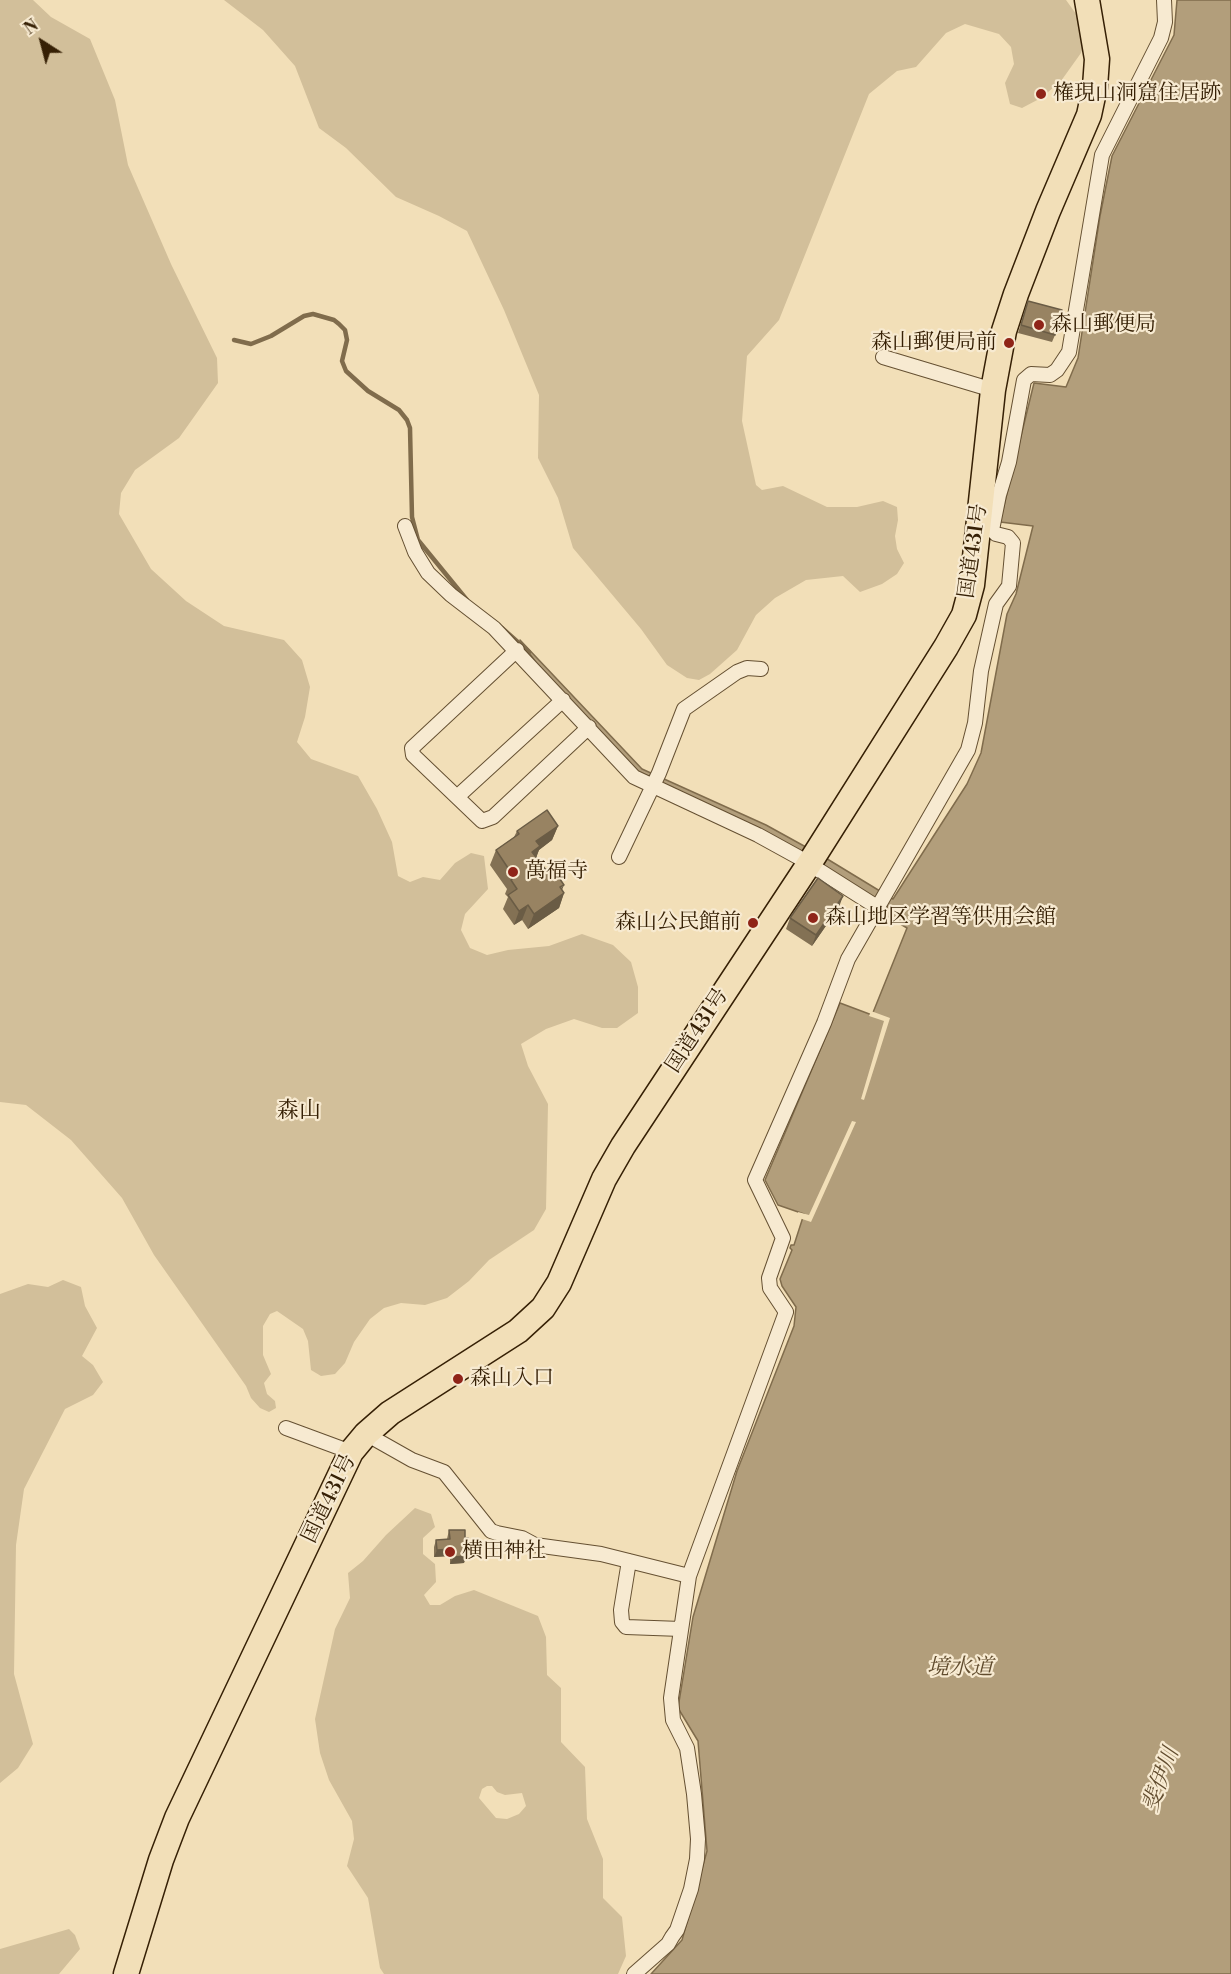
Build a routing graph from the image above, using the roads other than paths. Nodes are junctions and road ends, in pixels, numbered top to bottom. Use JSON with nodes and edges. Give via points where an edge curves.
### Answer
{"nodes":[{"id":1,"x":1087,"y":0,"type":"edge"},
{"id":2,"x":1164,"y":0,"type":"edge"},
{"id":3,"x":883,"y":357,"type":"dead end"},
{"id":4,"x":993,"y":390,"type":"junction"},
{"id":5,"x":991,"y":494,"type":"junction"},
{"id":6,"x":405,"y":526,"type":"dead end"},
{"id":7,"x":517,"y":650,"type":"junction"},
{"id":8,"x":761,"y":669,"type":"dead end"},
{"id":9,"x":563,"y":700,"type":"junction"},
{"id":10,"x":589,"y":728,"type":"junction"},
{"id":11,"x":655,"y":781,"type":"junction"},
{"id":12,"x":457,"y":797,"type":"junction"},
{"id":13,"x":619,"y":857,"type":"dead end"},
{"id":14,"x":812,"y":858,"type":"junction"},
{"id":15,"x":881,"y":900,"type":"junction"},
{"id":16,"x":286,"y":1428,"type":"dead end"},
{"id":17,"x":358,"y":1443,"type":"junction"},
{"id":18,"x":628,"y":1561,"type":"junction"},
{"id":19,"x":689,"y":1576,"type":"junction"},
{"id":20,"x":681,"y":1629,"type":"junction"},
{"id":21,"x":126,"y":1974,"type":"edge"},
{"id":22,"x":634,"y":1974,"type":"edge"}],
"edges":[{"from":1,"to":4,"type":"highway","name":"国道431号","via":[[1097,59],[1089,115],[1016,294],[1004,331]]},
{"from":2,"to":5,"type":"street","via":[[1161,38],[1102,154],[1069,352],[1054,373],[1031,374],[1024,380],[1009,462]]},
{"from":3,"to":4,"type":"street"},
{"from":4,"to":5,"type":"highway","name":"国道431号"},
{"from":5,"to":14,"type":"highway","name":"国道431号","via":[[964,615]]},
{"from":5,"to":15,"type":"street","via":[[992,530],[1013,543],[1009,586],[996,604],[981,671],[972,740]]},
{"from":6,"to":7,"type":"street","via":[[428,573]]},
{"from":7,"to":9,"type":"street"},
{"from":7,"to":12,"type":"street","via":[[412,748],[413,755]]},
{"from":8,"to":11,"type":"street","via":[[737,672],[684,709]]},
{"from":9,"to":10,"type":"street"},
{"from":9,"to":12,"type":"street"},
{"from":10,"to":11,"type":"street","via":[[634,777]]},
{"from":10,"to":12,"type":"street","via":[[493,817],[482,821]]},
{"from":11,"to":13,"type":"street"},
{"from":11,"to":14,"type":"street","via":[[758,835]]},
{"from":14,"to":15,"type":"street"},
{"from":14,"to":17,"type":"highway","name":"国道431号","via":[[623,1146],[604,1179],[559,1283],[543,1308],[518,1331],[390,1413]]},
{"from":15,"to":19,"type":"street","via":[[848,959],[755,1180],[783,1238],[769,1278],[770,1288],[786,1312]]},
{"from":16,"to":17,"type":"street"},
{"from":17,"to":18,"type":"street","via":[[444,1472],[491,1531],[535,1545]]},
{"from":17,"to":21,"type":"highway","name":"国道431号","via":[[177,1818]]},
{"from":18,"to":19,"type":"street"},
{"from":18,"to":20,"type":"street","via":[[622,1622],[626,1627]]},
{"from":19,"to":20,"type":"street"},
{"from":20,"to":22,"type":"street","via":[[671,1704],[673,1720],[687,1748],[697,1859],[677,1929],[668,1944]]}]}
